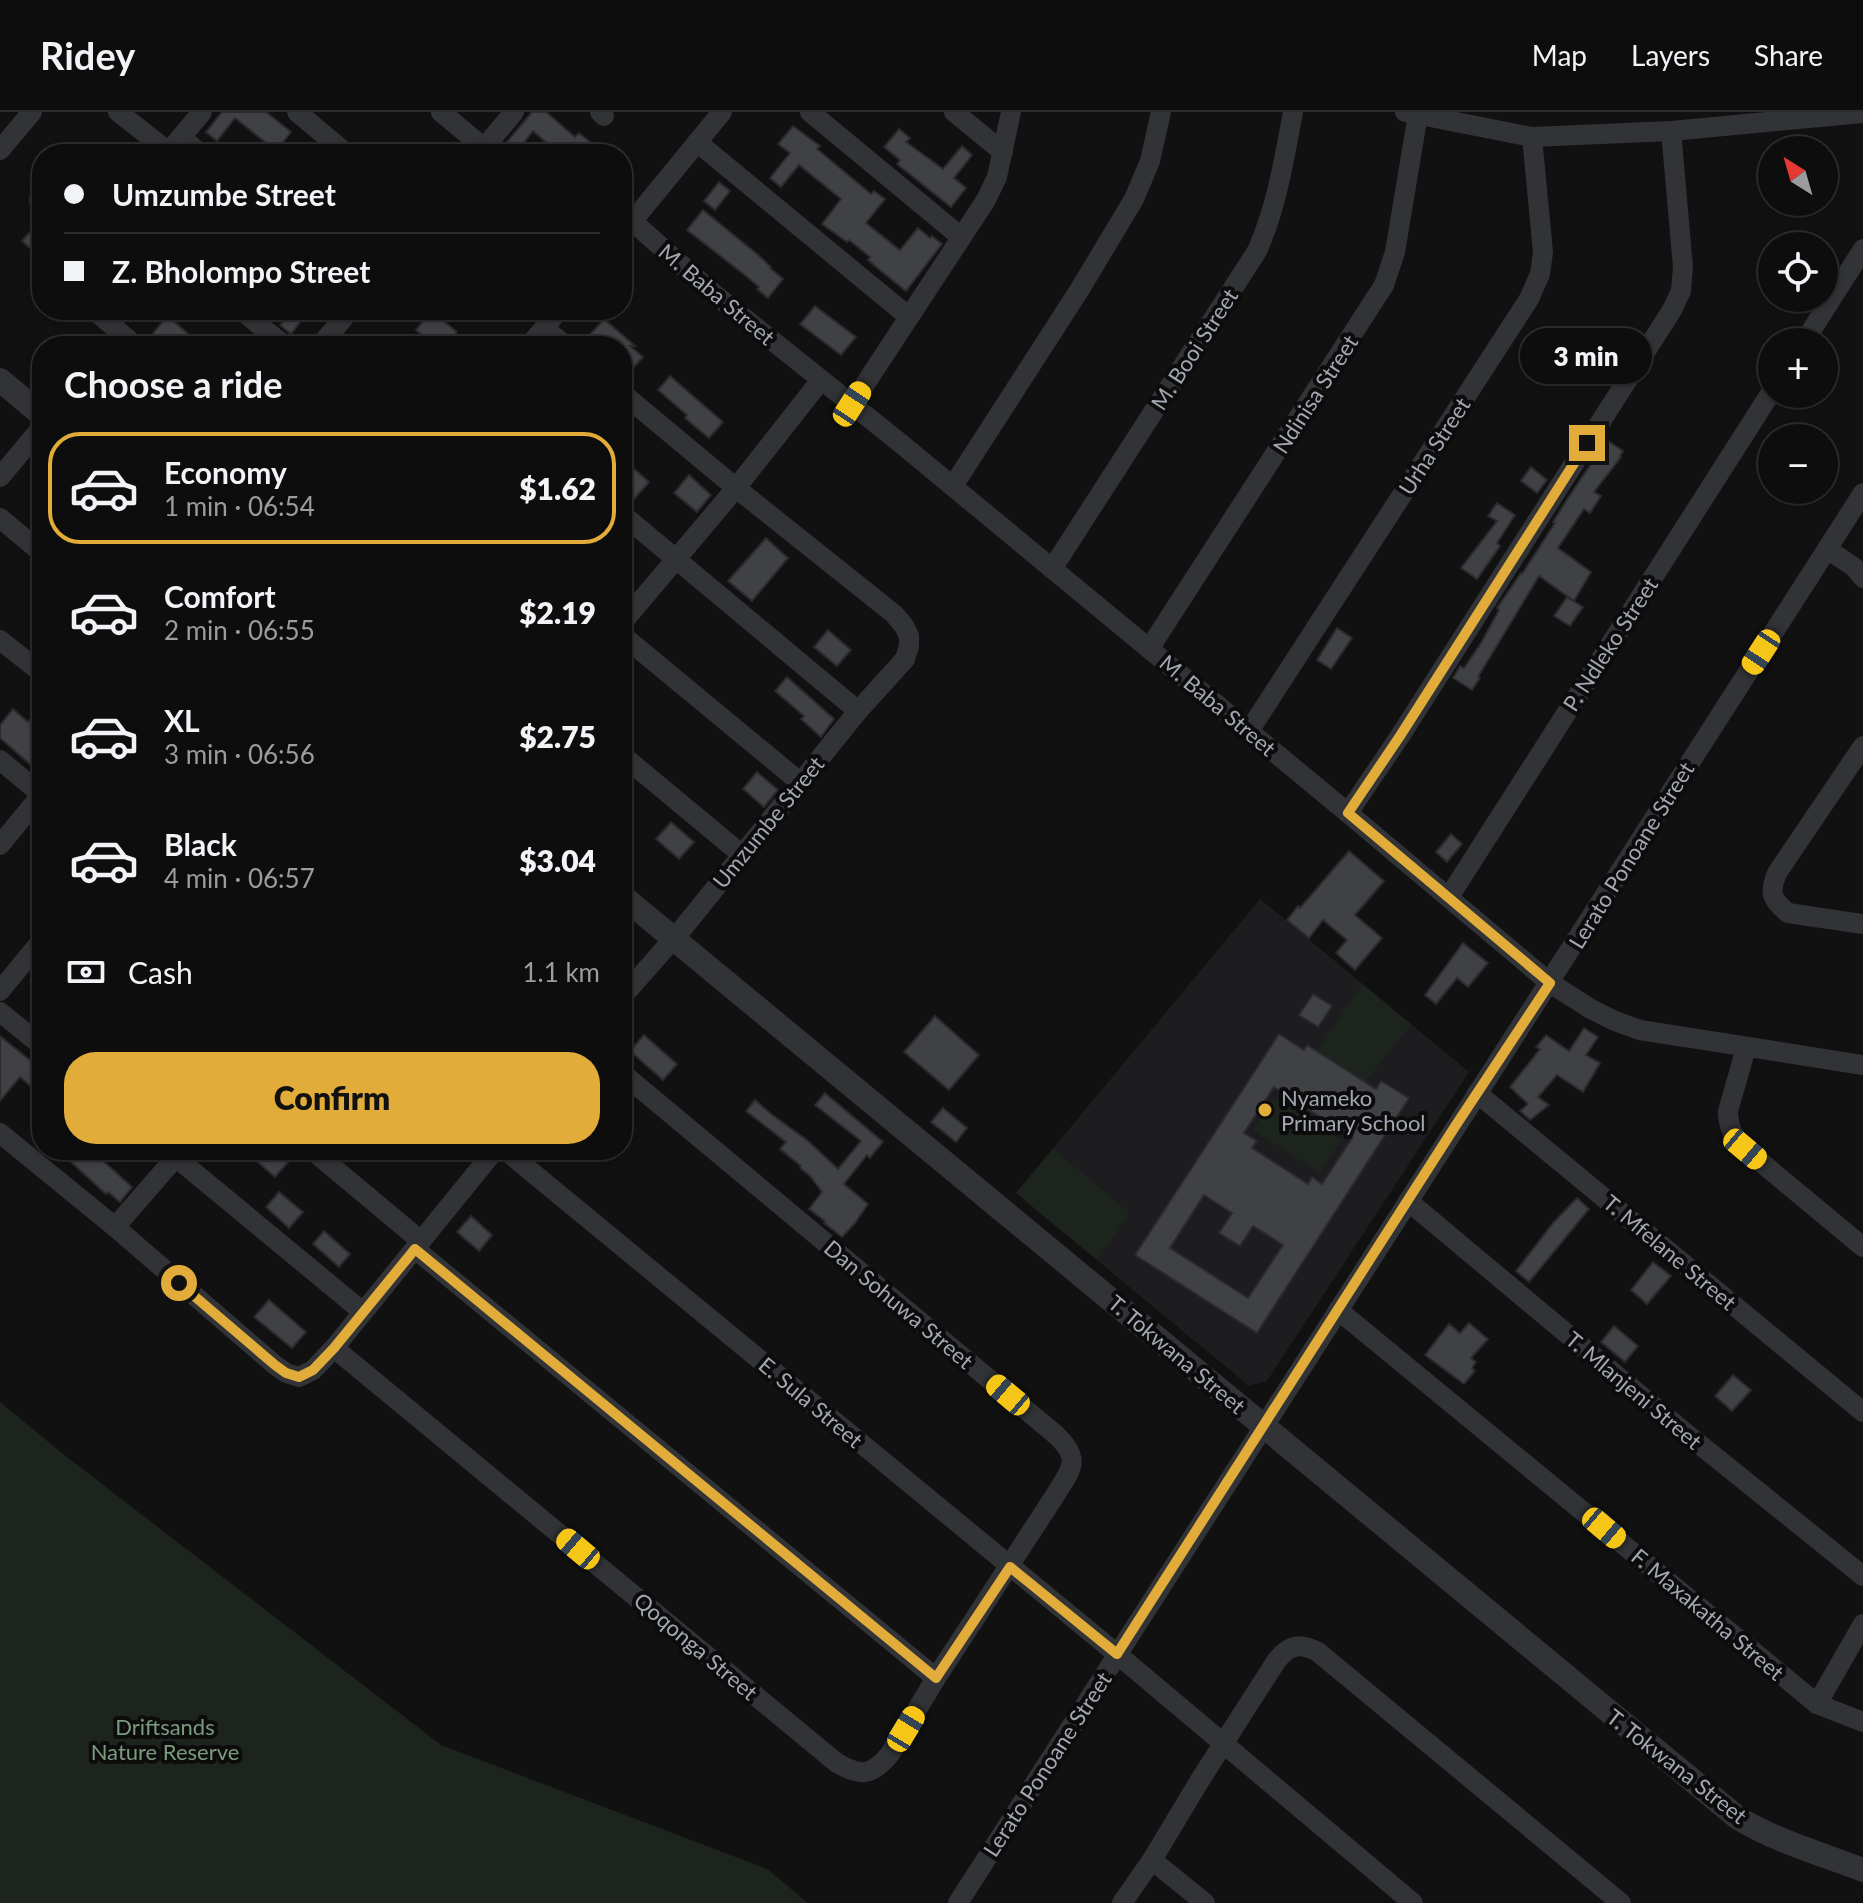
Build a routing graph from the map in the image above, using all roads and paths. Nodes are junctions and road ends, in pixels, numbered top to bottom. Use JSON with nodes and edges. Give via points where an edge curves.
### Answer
{"nodes":[{"id":1,"x":118,"y":112,"type":"edge"},
{"id":2,"x":202,"y":112,"type":"edge"},
{"id":3,"x":297,"y":112,"type":"edge"},
{"id":4,"x":441,"y":112,"type":"edge"},
{"id":5,"x":514,"y":112,"type":"edge"},
{"id":6,"x":722,"y":112,"type":"edge"},
{"id":7,"x":810,"y":112,"type":"edge"},
{"id":8,"x":954,"y":112,"type":"edge"},
{"id":9,"x":1011,"y":112,"type":"edge"},
{"id":10,"x":1161,"y":112,"type":"edge"},
{"id":11,"x":1293,"y":112,"type":"edge"},
{"id":12,"x":28,"y":113,"type":"edge"},
{"id":13,"x":1412,"y":113,"type":"edge"},
{"id":14,"x":1863,"y":113,"type":"edge"},
{"id":15,"x":1671,"y":131,"type":"junction"},
{"id":16,"x":1532,"y":137,"type":"junction"},
{"id":17,"x":697,"y":142,"type":"junction"},
{"id":18,"x":166,"y":144,"type":"edge"},
{"id":19,"x":175,"y":144,"type":"edge"},
{"id":20,"x":335,"y":144,"type":"edge"},
{"id":21,"x":475,"y":144,"type":"edge"},
{"id":22,"x":488,"y":144,"type":"edge"},
{"id":23,"x":0,"y":150,"type":"edge"},
{"id":24,"x":1003,"y":152,"type":"junction"},
{"id":25,"x":632,"y":222,"type":"edge"},
{"id":26,"x":632,"y":232,"type":"edge"},
{"id":27,"x":961,"y":237,"type":"junction"},
{"id":28,"x":1863,"y":249,"type":"edge"},
{"id":29,"x":909,"y":317,"type":"junction"},
{"id":30,"x":106,"y":320,"type":"edge"},
{"id":31,"x":253,"y":320,"type":"edge"},
{"id":32,"x":342,"y":320,"type":"edge"},
{"id":33,"x":551,"y":320,"type":"edge"},
{"id":34,"x":544,"y":328,"type":"junction"},
{"id":35,"x":1813,"y":328,"type":"edge"},
{"id":36,"x":124,"y":336,"type":"edge"},
{"id":37,"x":273,"y":336,"type":"edge"},
{"id":38,"x":328,"y":336,"type":"edge"},
{"id":39,"x":537,"y":336,"type":"edge"},
{"id":40,"x":554,"y":336,"type":"edge"},
{"id":41,"x":0,"y":380,"type":"edge"},
{"id":42,"x":821,"y":380,"type":"junction"},
{"id":43,"x":632,"y":401,"type":"edge"},
{"id":44,"x":852,"y":404,"type":"junction"},
{"id":45,"x":32,"y":407,"type":"edge"},
{"id":46,"x":1761,"y":408,"type":"edge"},
{"id":47,"x":32,"y":439,"type":"edge"},
{"id":48,"x":0,"y":477,"type":"edge"},
{"id":49,"x":953,"y":486,"type":"junction"},
{"id":50,"x":736,"y":488,"type":"junction"},
{"id":51,"x":1863,"y":493,"type":"edge"},
{"id":52,"x":0,"y":518,"type":"edge"},
{"id":53,"x":632,"y":522,"type":"edge"},
{"id":54,"x":32,"y":545,"type":"edge"},
{"id":55,"x":1827,"y":549,"type":"junction"},
{"id":56,"x":675,"y":559,"type":"junction"},
{"id":57,"x":1052,"y":569,"type":"junction"},
{"id":58,"x":1863,"y":578,"type":"edge"},
{"id":59,"x":632,"y":611,"type":"edge"},
{"id":60,"x":0,"y":640,"type":"edge"},
{"id":61,"x":632,"y":643,"type":"edge"},
{"id":62,"x":1149,"y":649,"type":"junction"},
{"id":63,"x":32,"y":665,"type":"edge"},
{"id":64,"x":858,"y":711,"type":"junction"},
{"id":65,"x":1249,"y":731,"type":"junction"},
{"id":66,"x":1863,"y":746,"type":"edge"},
{"id":67,"x":0,"y":760,"type":"edge"},
{"id":68,"x":632,"y":763,"type":"edge"},
{"id":69,"x":801,"y":783,"type":"junction"},
{"id":70,"x":32,"y":787,"type":"edge"},
{"id":71,"x":32,"y":807,"type":"edge"},
{"id":72,"x":1348,"y":813,"type":"junction"},
{"id":73,"x":0,"y":845,"type":"edge"},
{"id":74,"x":741,"y":854,"type":"junction"},
{"id":75,"x":1449,"y":897,"type":"junction"},
{"id":76,"x":632,"y":904,"type":"edge"},
{"id":77,"x":1863,"y":924,"type":"edge"},
{"id":78,"x":673,"y":939,"type":"junction"},
{"id":79,"x":32,"y":952,"type":"edge"},
{"id":80,"x":1550,"y":983,"type":"junction"},
{"id":81,"x":632,"y":986,"type":"edge"},
{"id":82,"x":0,"y":991,"type":"edge"},
{"id":83,"x":0,"y":1012,"type":"edge"},
{"id":84,"x":32,"y":1038,"type":"edge"},
{"id":85,"x":1746,"y":1048,"type":"junction"},
{"id":86,"x":1863,"y":1065,"type":"edge"},
{"id":87,"x":632,"y":1081,"type":"edge"},
{"id":88,"x":1477,"y":1093,"type":"junction"},
{"id":89,"x":0,"y":1133,"type":"edge"},
{"id":90,"x":32,"y":1159,"type":"edge"},
{"id":91,"x":33,"y":1160,"type":"edge"},
{"id":92,"x":169,"y":1160,"type":"edge"},
{"id":93,"x":184,"y":1160,"type":"edge"},
{"id":94,"x":323,"y":1160,"type":"edge"},
{"id":95,"x":487,"y":1160,"type":"edge"},
{"id":96,"x":517,"y":1160,"type":"edge"},
{"id":97,"x":1408,"y":1201,"type":"junction"},
{"id":98,"x":115,"y":1227,"type":"junction"},
{"id":99,"x":418,"y":1245,"type":"junction"},
{"id":100,"x":1863,"y":1247,"type":"edge"},
{"id":101,"x":1338,"y":1310,"type":"junction"},
{"id":102,"x":363,"y":1312,"type":"junction"},
{"id":103,"x":334,"y":1348,"type":"junction"},
{"id":104,"x":1863,"y":1412,"type":"edge"},
{"id":105,"x":1263,"y":1426,"type":"junction"},
{"id":106,"x":1010,"y":1567,"type":"junction"},
{"id":107,"x":1863,"y":1576,"type":"edge"},
{"id":108,"x":1863,"y":1624,"type":"edge"},
{"id":109,"x":1117,"y":1654,"type":"junction"},
{"id":110,"x":936,"y":1678,"type":"junction"},
{"id":111,"x":1817,"y":1704,"type":"junction"},
{"id":112,"x":1863,"y":1722,"type":"edge"},
{"id":113,"x":1223,"y":1744,"type":"junction"},
{"id":114,"x":1152,"y":1860,"type":"junction"},
{"id":115,"x":1863,"y":1870,"type":"edge"},
{"id":116,"x":958,"y":1903,"type":"edge"},
{"id":117,"x":1122,"y":1903,"type":"edge"},
{"id":118,"x":1205,"y":1903,"type":"edge"},
{"id":119,"x":1413,"y":1903,"type":"edge"},
{"id":120,"x":1621,"y":1903,"type":"edge"}],
"edges":[{"from":1,"to":18,"type":"street"},
{"from":2,"to":19,"type":"street"},
{"from":3,"to":20,"type":"street"},
{"from":4,"to":21,"type":"street"},
{"from":5,"to":22,"type":"street"},
{"from":6,"to":17,"type":"street"},
{"from":7,"to":27,"type":"street"},
{"from":8,"to":24,"type":"street"},
{"from":9,"to":24,"type":"street"},
{"from":10,"to":49,"type":"street","via":[[1150,161],[1134,199]]},
{"from":11,"to":57,"type":"street","name":"M. Booi Street","via":[[1281,180],[1257,251]]},
{"from":12,"to":23,"type":"street"},
{"from":13,"to":16,"type":"street"},
{"from":13,"to":62,"type":"street","name":"Ndinisa Street","via":[[1395,252],[1384,285]]},
{"from":14,"to":15,"type":"street"},
{"from":15,"to":16,"type":"street"},
{"from":15,"to":72,"type":"street","via":[[1681,291]]},
{"from":16,"to":65,"type":"street","name":"Urha Street","via":[[1543,252],[1529,299]]},
{"from":17,"to":25,"type":"street"},
{"from":17,"to":29,"type":"street"},
{"from":24,"to":27,"type":"street","via":[[986,200]]},
{"from":26,"to":42,"type":"street","name":"M. Baba Street"},
{"from":27,"to":29,"type":"street"},
{"from":28,"to":35,"type":"street"},
{"from":29,"to":44,"type":"street"},
{"from":30,"to":36,"type":"street"},
{"from":31,"to":37,"type":"street"},
{"from":32,"to":38,"type":"street"},
{"from":33,"to":34,"type":"street"},
{"from":34,"to":39,"type":"street"},
{"from":34,"to":40,"type":"street"},
{"from":41,"to":45,"type":"street"},
{"from":42,"to":44,"type":"street","name":"M. Baba Street"},
{"from":42,"to":50,"type":"street"},
{"from":43,"to":50,"type":"street"},
{"from":44,"to":49,"type":"street","name":"M. Baba Street"},
{"from":46,"to":75,"type":"street","name":"P. Ndleko Street"},
{"from":47,"to":48,"type":"street"},
{"from":49,"to":57,"type":"street","name":"M. Baba Street"},
{"from":50,"to":56,"type":"street"},
{"from":50,"to":64,"type":"street","name":"Umzumbe Street","via":[[904,626],[909,636],[905,659]]},
{"from":51,"to":55,"type":"street","name":"Lerato Ponoane Street"},
{"from":52,"to":54,"type":"street"},
{"from":53,"to":56,"type":"street"},
{"from":55,"to":58,"type":"street"},
{"from":55,"to":80,"type":"street","name":"Lerato Ponoane Street"},
{"from":56,"to":59,"type":"street"},
{"from":56,"to":64,"type":"street"},
{"from":57,"to":62,"type":"street","name":"M. Baba Street"},
{"from":60,"to":63,"type":"street"},
{"from":61,"to":69,"type":"street"},
{"from":62,"to":65,"type":"street","name":"M. Baba Street"},
{"from":64,"to":69,"type":"street","name":"Umzumbe Street"},
{"from":65,"to":72,"type":"street","name":"M. Baba Street"},
{"from":66,"to":77,"type":"street","via":[[1772,888],[1773,897],[1788,913]]},
{"from":67,"to":70,"type":"street"},
{"from":68,"to":74,"type":"street"},
{"from":69,"to":74,"type":"street","name":"Umzumbe Street"},
{"from":71,"to":73,"type":"street"},
{"from":72,"to":75,"type":"street","name":"M. Baba Street"},
{"from":74,"to":78,"type":"street","name":"Umzumbe Street"},
{"from":75,"to":80,"type":"street","name":"M. Baba Street"},
{"from":76,"to":78,"type":"street","name":"T. Tokwana Street"},
{"from":78,"to":81,"type":"street","name":"Umzumbe Street"},
{"from":78,"to":105,"type":"street","name":"T. Tokwana Street"},
{"from":79,"to":82,"type":"street"},
{"from":80,"to":85,"type":"street","name":"M. Baba Street","via":[[1591,1009],[1640,1030]]},
{"from":80,"to":88,"type":"street","name":"Lerato Ponoane Street"},
{"from":83,"to":84,"type":"street"},
{"from":85,"to":86,"type":"street","name":"M. Baba Street"},
{"from":85,"to":100,"type":"street","via":[[1728,1111],[1735,1137]]},
{"from":87,"to":106,"type":"street","name":"Dan Sohuwa Street","via":[[1066,1443],[1071,1467]]},
{"from":88,"to":97,"type":"street","name":"Lerato Ponoane Street"},
{"from":88,"to":104,"type":"street","name":"T. Mfelane Street"},
{"from":89,"to":90,"type":"street"},
{"from":91,"to":98,"type":"street"},
{"from":92,"to":98,"type":"street"},
{"from":93,"to":102,"type":"street"},
{"from":94,"to":99,"type":"street"},
{"from":95,"to":99,"type":"street"},
{"from":96,"to":106,"type":"street","name":"E. Sula Street"},
{"from":97,"to":101,"type":"street","name":"Lerato Ponoane Street"},
{"from":97,"to":107,"type":"street","name":"T. Mlanjeni Street"},
{"from":98,"to":103,"type":"street","via":[[286,1373],[299,1377],[313,1370]]},
{"from":99,"to":102,"type":"street"},
{"from":99,"to":110,"type":"street"},
{"from":101,"to":105,"type":"street","name":"Lerato Ponoane Street"},
{"from":101,"to":111,"type":"street","name":"F. Maxakatha Street"},
{"from":102,"to":103,"type":"street"},
{"from":103,"to":110,"type":"street","name":"Qoqonga Street","via":[[849,1770],[859,1774],[881,1765]]},
{"from":105,"to":109,"type":"street","name":"Lerato Ponoane Street"},
{"from":105,"to":115,"type":"street","name":"T. Tokwana Street","via":[[1738,1818]]},
{"from":106,"to":109,"type":"street","name":"E. Sula Street"},
{"from":106,"to":110,"type":"street","name":"Qoqonga Street"},
{"from":108,"to":111,"type":"street"},
{"from":109,"to":113,"type":"street","name":"E. Sula Street"},
{"from":109,"to":116,"type":"street","name":"Lerato Ponoane Street"},
{"from":111,"to":112,"type":"street","name":"F. Maxakatha Street"},
{"from":113,"to":114,"type":"street"},
{"from":113,"to":119,"type":"street","name":"E. Sula Street"},
{"from":113,"to":120,"type":"street","via":[[1277,1660],[1291,1648],[1307,1646]]},
{"from":114,"to":117,"type":"street"},
{"from":114,"to":118,"type":"street"}]}
